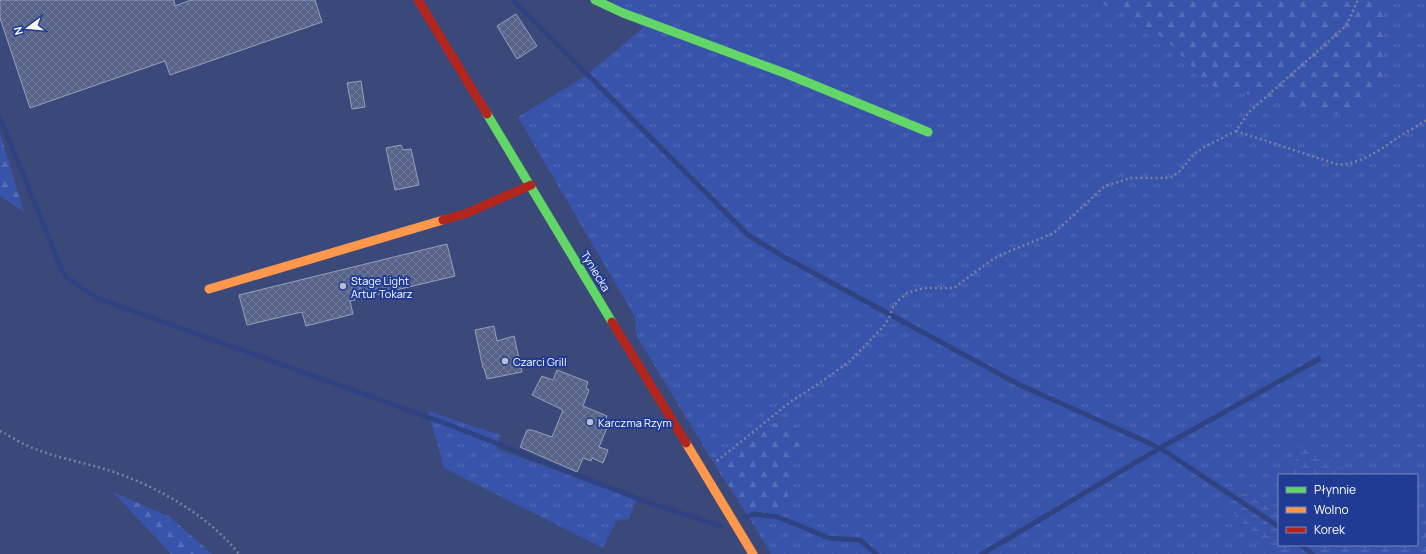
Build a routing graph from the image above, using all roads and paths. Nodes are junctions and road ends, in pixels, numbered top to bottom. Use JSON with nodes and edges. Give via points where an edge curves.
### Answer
{"nodes":[{"id":1,"x":418,"y":0,"type":"edge"},
{"id":2,"x":595,"y":0,"type":"edge"},
{"id":3,"x":1358,"y":0,"type":"edge"},
{"id":4,"x":1426,"y":120,"type":"edge"},
{"id":5,"x":928,"y":132,"type":"dead end"},
{"id":6,"x":1236,"y":132,"type":"junction"},
{"id":7,"x":530,"y":185,"type":"junction"},
{"id":8,"x":209,"y":289,"type":"dead end"},
{"id":9,"x":0,"y":431,"type":"edge"},
{"id":10,"x":704,"y":471,"type":"junction"},
{"id":11,"x":239,"y":554,"type":"edge"},
{"id":12,"x":753,"y":554,"type":"edge"}],
"edges":[{"from":1,"to":7,"type":"street","name":"Tyniecka"},
{"from":2,"to":5,"type":"street"},
{"from":3,"to":6,"type":"path","via":[[1346,26],[1249,112]]},
{"from":4,"to":6,"type":"path","via":[[1362,160],[1339,165]]},
{"from":6,"to":10,"type":"path","via":[[1195,153],[1180,172],[1172,177],[1131,178],[1105,186],[1060,229],[990,261],[954,288],[924,288],[907,293],[893,307],[884,326],[849,362],[790,402]]},
{"from":7,"to":8,"type":"street","via":[[467,213]]},
{"from":7,"to":10,"type":"street","name":"Tyniecka"},
{"from":9,"to":11,"type":"path","via":[[37,450],[111,471],[150,486],[210,524]]},
{"from":10,"to":12,"type":"street","name":"Tyniecka"}]}
